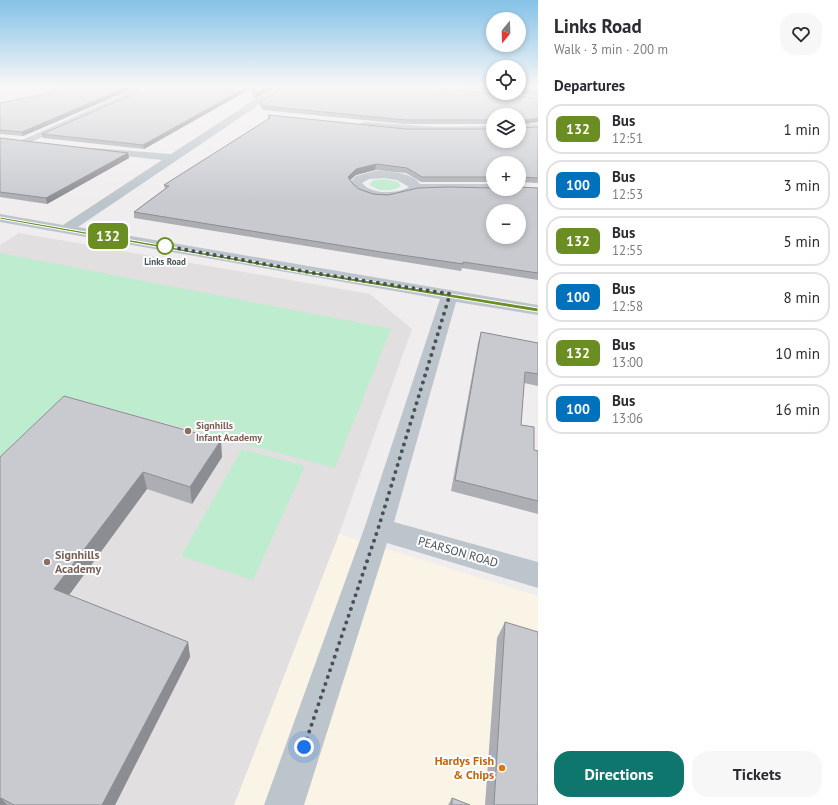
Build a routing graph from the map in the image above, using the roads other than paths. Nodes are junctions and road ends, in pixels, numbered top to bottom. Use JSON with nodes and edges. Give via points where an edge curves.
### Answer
{"nodes":[{"id":1,"x":58,"y":125,"type":"edge"},
{"id":2,"x":223,"y":125,"type":"edge"},
{"id":3,"x":362,"y":125,"type":"edge"},
{"id":4,"x":538,"y":127,"type":"edge"},
{"id":5,"x":526,"y":128,"type":"edge"},
{"id":6,"x":486,"y":129,"type":"edge"},
{"id":7,"x":526,"y":130,"type":"edge"},
{"id":8,"x":538,"y":136,"type":"edge"},
{"id":9,"x":45,"y":144,"type":"edge"},
{"id":10,"x":91,"y":149,"type":"edge"},
{"id":11,"x":174,"y":158,"type":"junction"},
{"id":12,"x":415,"y":188,"type":"edge"},
{"id":13,"x":486,"y":188,"type":"edge"},
{"id":14,"x":0,"y":218,"type":"edge"},
{"id":15,"x":66,"y":229,"type":"junction"},
{"id":16,"x":450,"y":294,"type":"junction"},
{"id":17,"x":538,"y":310,"type":"edge"},
{"id":18,"x":378,"y":529,"type":"junction"},
{"id":19,"x":538,"y":575,"type":"edge"},
{"id":20,"x":284,"y":805,"type":"edge"}],
"edges":[{"from":1,"to":9,"type":"street","via":[[19,141]]},
{"from":2,"to":11,"type":"street"},
{"from":3,"to":6,"type":"street","via":[[432,130]]},
{"from":4,"to":5,"type":"street"},
{"from":7,"to":8,"type":"street"},
{"from":10,"to":11,"type":"street"},
{"from":11,"to":15,"type":"street"},
{"from":12,"to":13,"type":"street"},
{"from":14,"to":15,"type":"street"},
{"from":15,"to":16,"type":"street"},
{"from":16,"to":17,"type":"street"},
{"from":16,"to":18,"type":"street"},
{"from":18,"to":19,"type":"street","name":"PEARSON ROAD"},
{"from":18,"to":20,"type":"street"}]}
